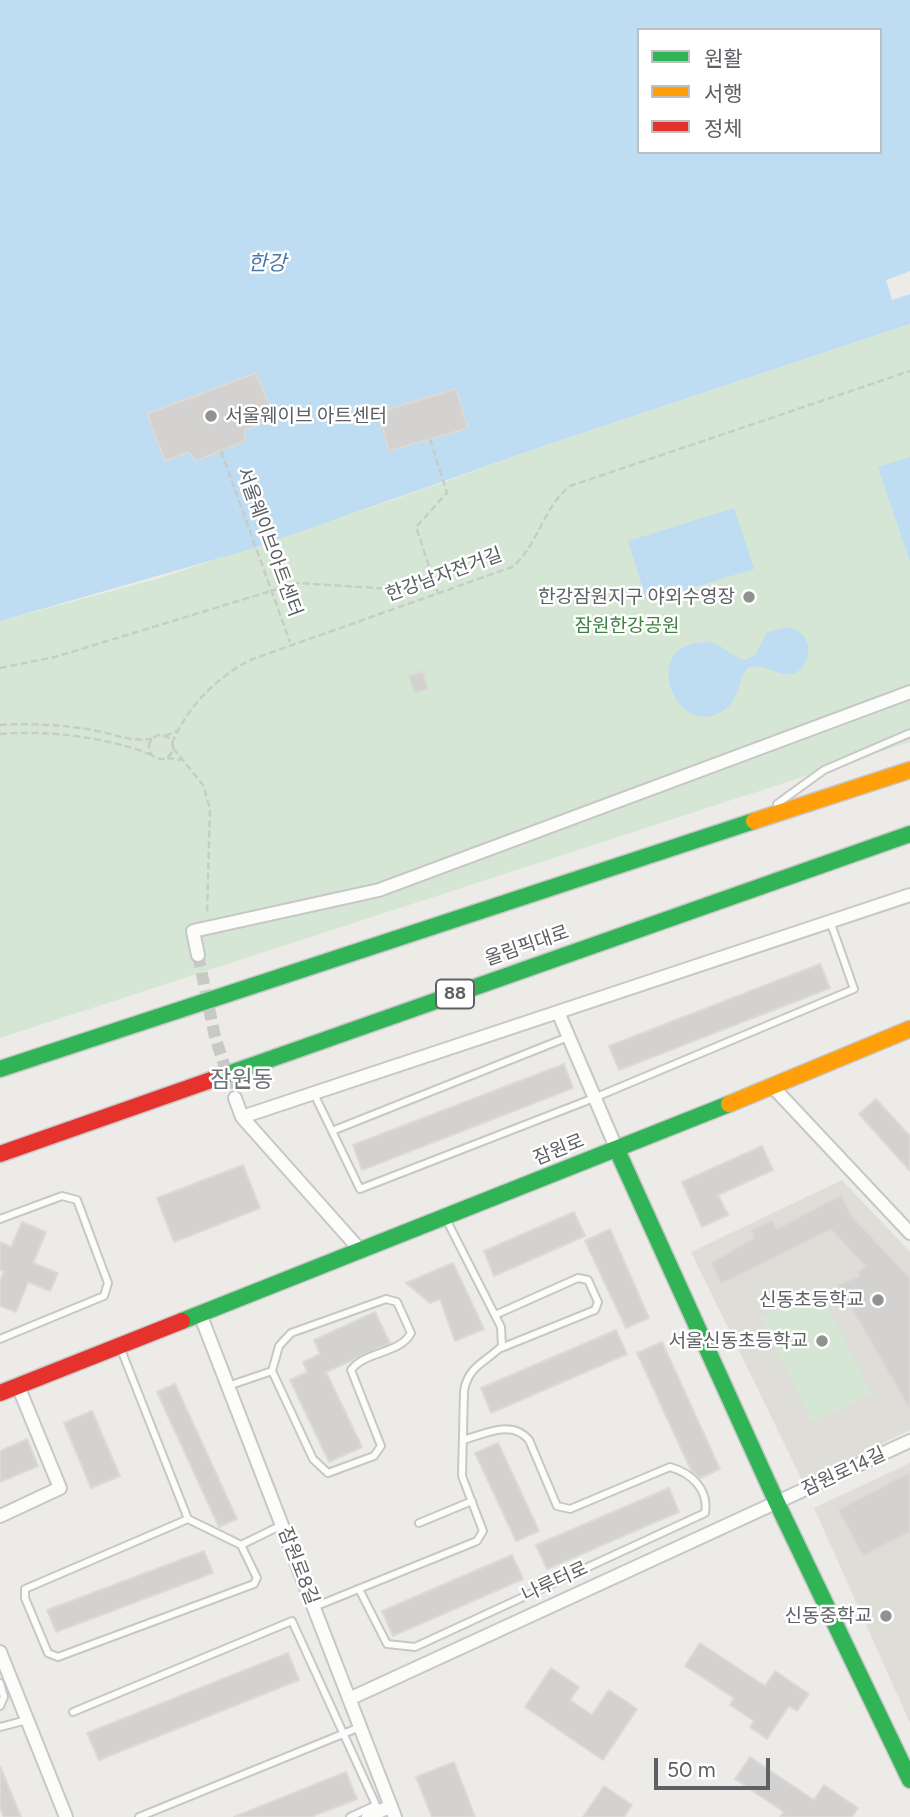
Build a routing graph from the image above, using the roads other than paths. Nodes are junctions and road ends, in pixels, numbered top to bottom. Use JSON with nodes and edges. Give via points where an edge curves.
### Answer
{"nodes":[{"id":1,"x":910,"y":692,"type":"edge"},
{"id":2,"x":910,"y":733,"type":"edge"},
{"id":3,"x":910,"y":770,"type":"edge"},
{"id":4,"x":752,"y":822,"type":"junction"},
{"id":5,"x":910,"y":834,"type":"edge"},
{"id":6,"x":910,"y":895,"type":"edge"},
{"id":7,"x":830,"y":921,"type":"junction"},
{"id":8,"x":198,"y":955,"type":"tunnel mouth"},
{"id":9,"x":558,"y":1012,"type":"junction"},
{"id":10,"x":910,"y":1029,"type":"edge"},
{"id":11,"x":568,"y":1037,"type":"junction"},
{"id":12,"x":0,"y":1069,"type":"edge"},
{"id":13,"x":772,"y":1086,"type":"junction"},
{"id":14,"x":314,"y":1094,"type":"junction"},
{"id":15,"x":235,"y":1098,"type":"tunnel mouth"},
{"id":16,"x":594,"y":1098,"type":"junction"},
{"id":17,"x":242,"y":1117,"type":"junction"},
{"id":18,"x":332,"y":1131,"type":"junction"},
{"id":19,"x":617,"y":1150,"type":"junction"},
{"id":20,"x":0,"y":1154,"type":"edge"},
{"id":21,"x":446,"y":1218,"type":"junction"},
{"id":22,"x":0,"y":1219,"type":"edge"},
{"id":23,"x":910,"y":1233,"type":"edge"},
{"id":24,"x":361,"y":1251,"type":"junction"},
{"id":25,"x":200,"y":1314,"type":"junction"},
{"id":26,"x":495,"y":1315,"type":"junction"},
{"id":27,"x":0,"y":1339,"type":"edge"},
{"id":28,"x":119,"y":1346,"type":"junction"},
{"id":29,"x":500,"y":1348,"type":"junction"},
{"id":30,"x":272,"y":1371,"type":"junction"},
{"id":31,"x":18,"y":1386,"type":"junction"},
{"id":32,"x":228,"y":1386,"type":"junction"},
{"id":33,"x":0,"y":1393,"type":"edge"},
{"id":34,"x":463,"y":1440,"type":"junction"},
{"id":35,"x":910,"y":1441,"type":"edge"},
{"id":36,"x":472,"y":1501,"type":"junction"},
{"id":37,"x":778,"y":1503,"type":"junction"},
{"id":38,"x":0,"y":1516,"type":"edge"},
{"id":39,"x":188,"y":1519,"type":"junction"},
{"id":40,"x":419,"y":1523,"type":"dead end"},
{"id":41,"x":282,"y":1525,"type":"junction"},
{"id":42,"x":242,"y":1545,"type":"junction"},
{"id":43,"x":359,"y":1589,"type":"junction"},
{"id":44,"x":314,"y":1607,"type":"junction"},
{"id":45,"x":0,"y":1652,"type":"edge"},
{"id":46,"x":0,"y":1683,"type":"edge"},
{"id":47,"x":349,"y":1699,"type":"junction"},
{"id":48,"x":0,"y":1706,"type":"edge"},
{"id":49,"x":73,"y":1712,"type":"dead end"},
{"id":50,"x":27,"y":1720,"type":"junction"},
{"id":51,"x":0,"y":1727,"type":"edge"},
{"id":52,"x":360,"y":1727,"type":"junction"},
{"id":53,"x":340,"y":1733,"type":"junction"},
{"id":54,"x":910,"y":1780,"type":"edge"},
{"id":55,"x":393,"y":1812,"type":"edge"},
{"id":56,"x":65,"y":1817,"type":"edge"},
{"id":57,"x":139,"y":1817,"type":"edge"},
{"id":58,"x":350,"y":1817,"type":"edge"},
{"id":59,"x":368,"y":1817,"type":"edge"}],
"edges":[{"from":1,"to":8,"type":"street","via":[[379,890],[193,931]]},
{"from":2,"to":4,"type":"lane","via":[[824,770]]},
{"from":3,"to":4,"type":"main road"},
{"from":4,"to":12,"type":"main road"},
{"from":5,"to":20,"type":"main road","name":"올림픽대로","number":"88"},
{"from":6,"to":7,"type":"street"},
{"from":7,"to":9,"type":"street"},
{"from":7,"to":16,"type":"lane","via":[[854,989]]},
{"from":9,"to":11,"type":"street"},
{"from":9,"to":14,"type":"street"},
{"from":10,"to":13,"type":"main road","name":"잠원로"},
{"from":11,"to":16,"type":"street"},
{"from":11,"to":18,"type":"lane"},
{"from":13,"to":19,"type":"main road","name":"잠원로"},
{"from":13,"to":23,"type":"street"},
{"from":14,"to":17,"type":"street"},
{"from":14,"to":18,"type":"lane"},
{"from":15,"to":17,"type":"street"},
{"from":16,"to":18,"type":"lane","via":[[360,1189]]},
{"from":16,"to":19,"type":"street"},
{"from":17,"to":24,"type":"street"},
{"from":19,"to":21,"type":"main road","name":"잠원로"},
{"from":19,"to":37,"type":"main road"},
{"from":21,"to":24,"type":"main road","name":"잠원로"},
{"from":21,"to":26,"type":"lane"},
{"from":22,"to":27,"type":"lane","via":[[62,1196],[77,1200],[108,1283],[104,1296]]},
{"from":24,"to":25,"type":"main road","name":"잠원로"},
{"from":25,"to":28,"type":"main road","name":"잠원로"},
{"from":25,"to":32,"type":"street","name":"잠원로8길"},
{"from":26,"to":29,"type":"lane","via":[[501,1327]]},
{"from":26,"to":29,"type":"lane","via":[[578,1278],[588,1280],[598,1302],[595,1310]]},
{"from":28,"to":31,"type":"main road","name":"잠원로"},
{"from":28,"to":39,"type":"lane"},
{"from":29,"to":34,"type":"lane","via":[[474,1367],[466,1380]]},
{"from":30,"to":30,"type":"lane","via":[[279,1346],[291,1333],[386,1299],[397,1302],[411,1333],[406,1341],[351,1370],[381,1446],[374,1456],[328,1473],[313,1460]]},
{"from":30,"to":32,"type":"lane"},
{"from":31,"to":33,"type":"main road","name":"잠원로"},
{"from":31,"to":38,"type":"street","via":[[60,1488]]},
{"from":32,"to":41,"type":"street","name":"잠원로8길"},
{"from":34,"to":36,"type":"lane","via":[[462,1476]]},
{"from":34,"to":43,"type":"lane","via":[[508,1428],[522,1432],[557,1506],[563,1509],[670,1467],[697,1482],[705,1497],[705,1513],[415,1647],[387,1644]]},
{"from":35,"to":37,"type":"street","name":"잠원로14길"},
{"from":36,"to":40,"type":"lane"},
{"from":36,"to":43,"type":"lane","via":[[483,1531],[477,1541]]},
{"from":37,"to":47,"type":"street","name":"나루터로"},
{"from":37,"to":54,"type":"main road"},
{"from":39,"to":42,"type":"lane"},
{"from":39,"to":42,"type":"lane","via":[[25,1589],[48,1653],[58,1657],[254,1584],[257,1578]]},
{"from":41,"to":42,"type":"lane"},
{"from":41,"to":44,"type":"street","name":"잠원로8길"},
{"from":43,"to":44,"type":"lane"},
{"from":44,"to":47,"type":"street","name":"잠원로8길"},
{"from":45,"to":50,"type":"street"},
{"from":46,"to":48,"type":"lane","via":[[4,1696]]},
{"from":47,"to":52,"type":"street","name":"잠원로8길"},
{"from":49,"to":53,"type":"lane","via":[[292,1621]]},
{"from":50,"to":51,"type":"lane"},
{"from":50,"to":56,"type":"street"},
{"from":52,"to":53,"type":"lane"},
{"from":52,"to":55,"type":"street","name":"잠원로8길"},
{"from":53,"to":57,"type":"lane"},
{"from":53,"to":58,"type":"lane","via":[[376,1805]]},
{"from":55,"to":59,"type":"street"}]}
